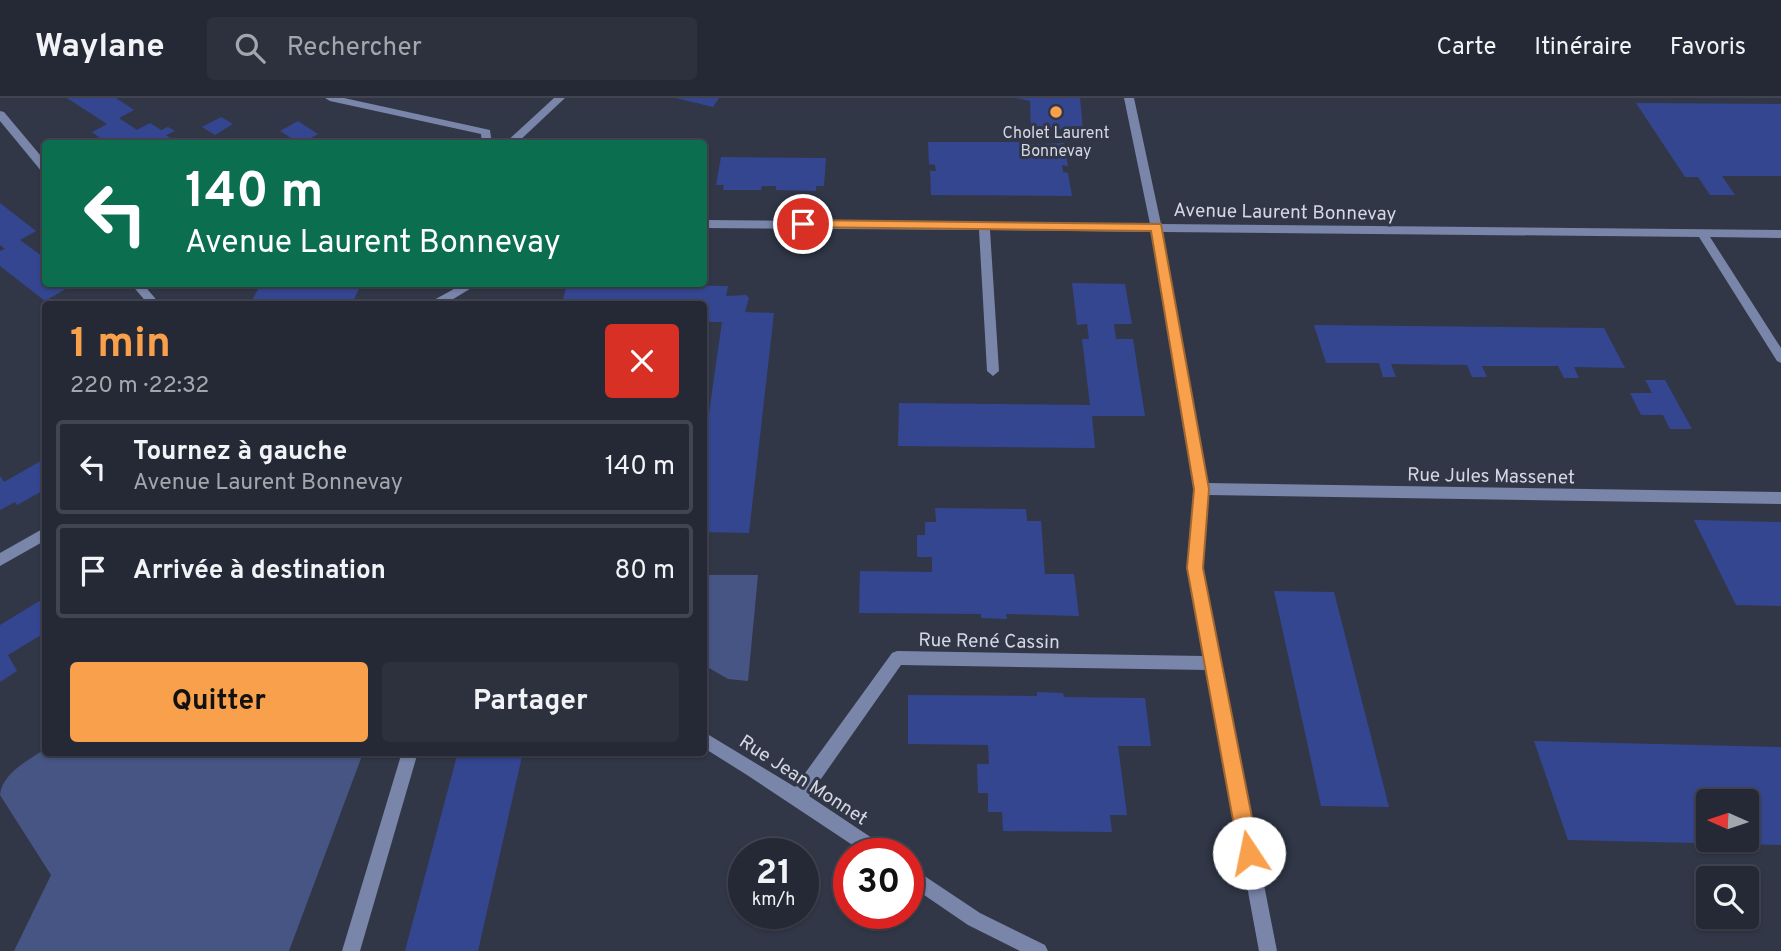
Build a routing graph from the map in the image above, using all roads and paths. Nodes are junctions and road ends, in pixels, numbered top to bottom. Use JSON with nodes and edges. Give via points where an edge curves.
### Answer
{"nodes":[{"id":1,"x":330,"y":98,"type":"edge"},
{"id":2,"x":560,"y":98,"type":"edge"},
{"id":3,"x":1129,"y":98,"type":"edge"},
{"id":4,"x":0,"y":114,"type":"edge"},
{"id":5,"x":487,"y":140,"type":"edge"},
{"id":6,"x":513,"y":140,"type":"edge"},
{"id":7,"x":42,"y":165,"type":"edge"},
{"id":8,"x":707,"y":224,"type":"edge"},
{"id":9,"x":984,"y":225,"type":"junction"},
{"id":10,"x":1156,"y":227,"type":"junction"},
{"id":11,"x":1702,"y":233,"type":"junction"},
{"id":12,"x":1781,"y":234,"type":"edge"},
{"id":13,"x":139,"y":287,"type":"edge"},
{"id":14,"x":467,"y":287,"type":"edge"},
{"id":15,"x":151,"y":301,"type":"edge"},
{"id":16,"x":441,"y":301,"type":"edge"},
{"id":17,"x":1781,"y":358,"type":"edge"},
{"id":18,"x":993,"y":371,"type":"dead end"},
{"id":19,"x":1201,"y":489,"type":"junction"},
{"id":20,"x":1781,"y":498,"type":"edge"},
{"id":21,"x":42,"y":535,"type":"edge"},
{"id":22,"x":0,"y":560,"type":"edge"},
{"id":23,"x":1211,"y":663,"type":"junction"},
{"id":24,"x":707,"y":742,"type":"edge"},
{"id":25,"x":409,"y":756,"type":"edge"},
{"id":26,"x":797,"y":799,"type":"junction"},
{"id":27,"x":857,"y":838,"type":"edge"},
{"id":28,"x":924,"y":884,"type":"edge"},
{"id":29,"x":351,"y":951,"type":"edge"},
{"id":30,"x":1039,"y":951,"type":"edge"},
{"id":31,"x":1268,"y":951,"type":"edge"}],
"edges":[{"from":1,"to":5,"type":"street","via":[[486,132]]},
{"from":2,"to":6,"type":"street"},
{"from":3,"to":10,"type":"street"},
{"from":4,"to":7,"type":"street"},
{"from":8,"to":9,"type":"street","name":"Avenue Laurent Bonnevay"},
{"from":9,"to":10,"type":"street","name":"Avenue Laurent Bonnevay"},
{"from":9,"to":18,"type":"street"},
{"from":10,"to":11,"type":"street","name":"Avenue Laurent Bonnevay"},
{"from":10,"to":19,"type":"street"},
{"from":11,"to":12,"type":"street","name":"Avenue Laurent Bonnevay"},
{"from":11,"to":17,"type":"street"},
{"from":13,"to":15,"type":"street"},
{"from":14,"to":16,"type":"street"},
{"from":19,"to":20,"type":"street","name":"Rue Jules Massenet"},
{"from":19,"to":23,"type":"street","via":[[1195,568]]},
{"from":21,"to":22,"type":"street"},
{"from":23,"to":26,"type":"street","name":"Rue René Cassin","via":[[897,657]]},
{"from":23,"to":31,"type":"street"},
{"from":24,"to":26,"type":"street","name":"Rue Jean Monnet"},
{"from":25,"to":29,"type":"street"},
{"from":26,"to":27,"type":"street","name":"Rue Jean Monnet"},
{"from":28,"to":30,"type":"street","via":[[974,919]]}]}
